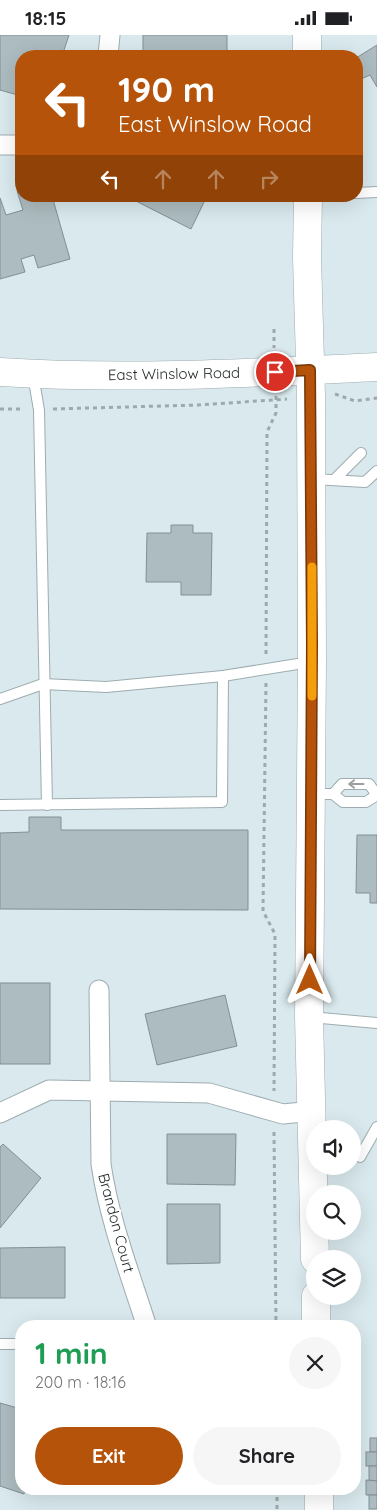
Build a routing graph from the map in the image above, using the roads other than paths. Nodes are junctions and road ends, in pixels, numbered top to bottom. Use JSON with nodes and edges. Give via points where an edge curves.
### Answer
{"nodes":[{"id":1,"x":110,"y":35,"type":"edge"},
{"id":2,"x":307,"y":35,"type":"edge"},
{"id":3,"x":109,"y":50,"type":"edge"},
{"id":4,"x":307,"y":50,"type":"edge"},
{"id":5,"x":0,"y":145,"type":"edge"},
{"id":6,"x":15,"y":145,"type":"edge"},
{"id":7,"x":377,"y":192,"type":"edge"},
{"id":8,"x":363,"y":193,"type":"edge"},
{"id":9,"x":308,"y":202,"type":"edge"},
{"id":10,"x":377,"y":367,"type":"edge"},
{"id":11,"x":310,"y":370,"type":"junction"},
{"id":12,"x":0,"y":372,"type":"edge"},
{"id":13,"x":33,"y":374,"type":"junction"},
{"id":14,"x":361,"y":453,"type":"dead end"},
{"id":15,"x":377,"y":471,"type":"edge"},
{"id":16,"x":323,"y":479,"type":"junction"},
{"id":17,"x":312,"y":662,"type":"junction"},
{"id":18,"x":223,"y":676,"type":"junction"},
{"id":19,"x":43,"y":684,"type":"junction"},
{"id":20,"x":0,"y":699,"type":"edge"},
{"id":21,"x":322,"y":794,"type":"junction"},
{"id":22,"x":377,"y":795,"type":"edge"},
{"id":23,"x":0,"y":805,"type":"edge"},
{"id":24,"x":47,"y":805,"type":"junction"},
{"id":25,"x":99,"y":990,"type":"dead end"},
{"id":26,"x":310,"y":1017,"type":"junction"},
{"id":27,"x":377,"y":1023,"type":"edge"},
{"id":28,"x":99,"y":1091,"type":"junction"},
{"id":29,"x":313,"y":1111,"type":"junction"},
{"id":30,"x":0,"y":1113,"type":"edge"},
{"id":31,"x":377,"y":1127,"type":"edge"},
{"id":32,"x":361,"y":1155,"type":"edge"},
{"id":33,"x":315,"y":1250,"type":"edge"},
{"id":34,"x":316,"y":1305,"type":"edge"},
{"id":35,"x":145,"y":1320,"type":"edge"},
{"id":36,"x":316,"y":1320,"type":"edge"},
{"id":37,"x":0,"y":1344,"type":"edge"},
{"id":38,"x":15,"y":1344,"type":"edge"},
{"id":39,"x":319,"y":1495,"type":"edge"},
{"id":40,"x":319,"y":1510,"type":"edge"}],
"edges":[{"from":1,"to":3,"type":"street"},
{"from":2,"to":4,"type":"street"},
{"from":5,"to":6,"type":"street"},
{"from":7,"to":8,"type":"lane"},
{"from":9,"to":11,"type":"street"},
{"from":10,"to":11,"type":"street","name":"East Winslow Road"},
{"from":11,"to":13,"type":"street","name":"East Winslow Road","via":[[208,375]]},
{"from":11,"to":16,"type":"street"},
{"from":12,"to":13,"type":"street","name":"East Winslow Road"},
{"from":13,"to":19,"type":"lane","via":[[39,410]]},
{"from":14,"to":16,"type":"lane"},
{"from":15,"to":16,"type":"lane","via":[[365,482]]},
{"from":16,"to":17,"type":"street"},
{"from":17,"to":18,"type":"lane"},
{"from":17,"to":21,"type":"street"},
{"from":18,"to":19,"type":"lane","via":[[106,687]]},
{"from":18,"to":24,"type":"lane","via":[[222,802]]},
{"from":19,"to":20,"type":"lane"},
{"from":19,"to":24,"type":"lane"},
{"from":21,"to":22,"type":"lane","via":[[342,802],[366,802]]},
{"from":22,"to":21,"type":"lane","one_way":true,"via":[[369,785],[342,785]]},
{"from":21,"to":26,"type":"street"},
{"from":23,"to":24,"type":"lane"},
{"from":25,"to":28,"type":"street","name":"Brandon Court"},
{"from":26,"to":27,"type":"lane"},
{"from":26,"to":29,"type":"street"},
{"from":28,"to":29,"type":"street","via":[[210,1093],[283,1114]]},
{"from":28,"to":30,"type":"street","via":[[49,1090]]},
{"from":28,"to":35,"type":"street","name":"Brandon Court","via":[[104,1190]]},
{"from":29,"to":33,"type":"street"},
{"from":31,"to":32,"type":"lane"},
{"from":34,"to":36,"type":"street"},
{"from":37,"to":38,"type":"lane"},
{"from":39,"to":40,"type":"street"}]}
